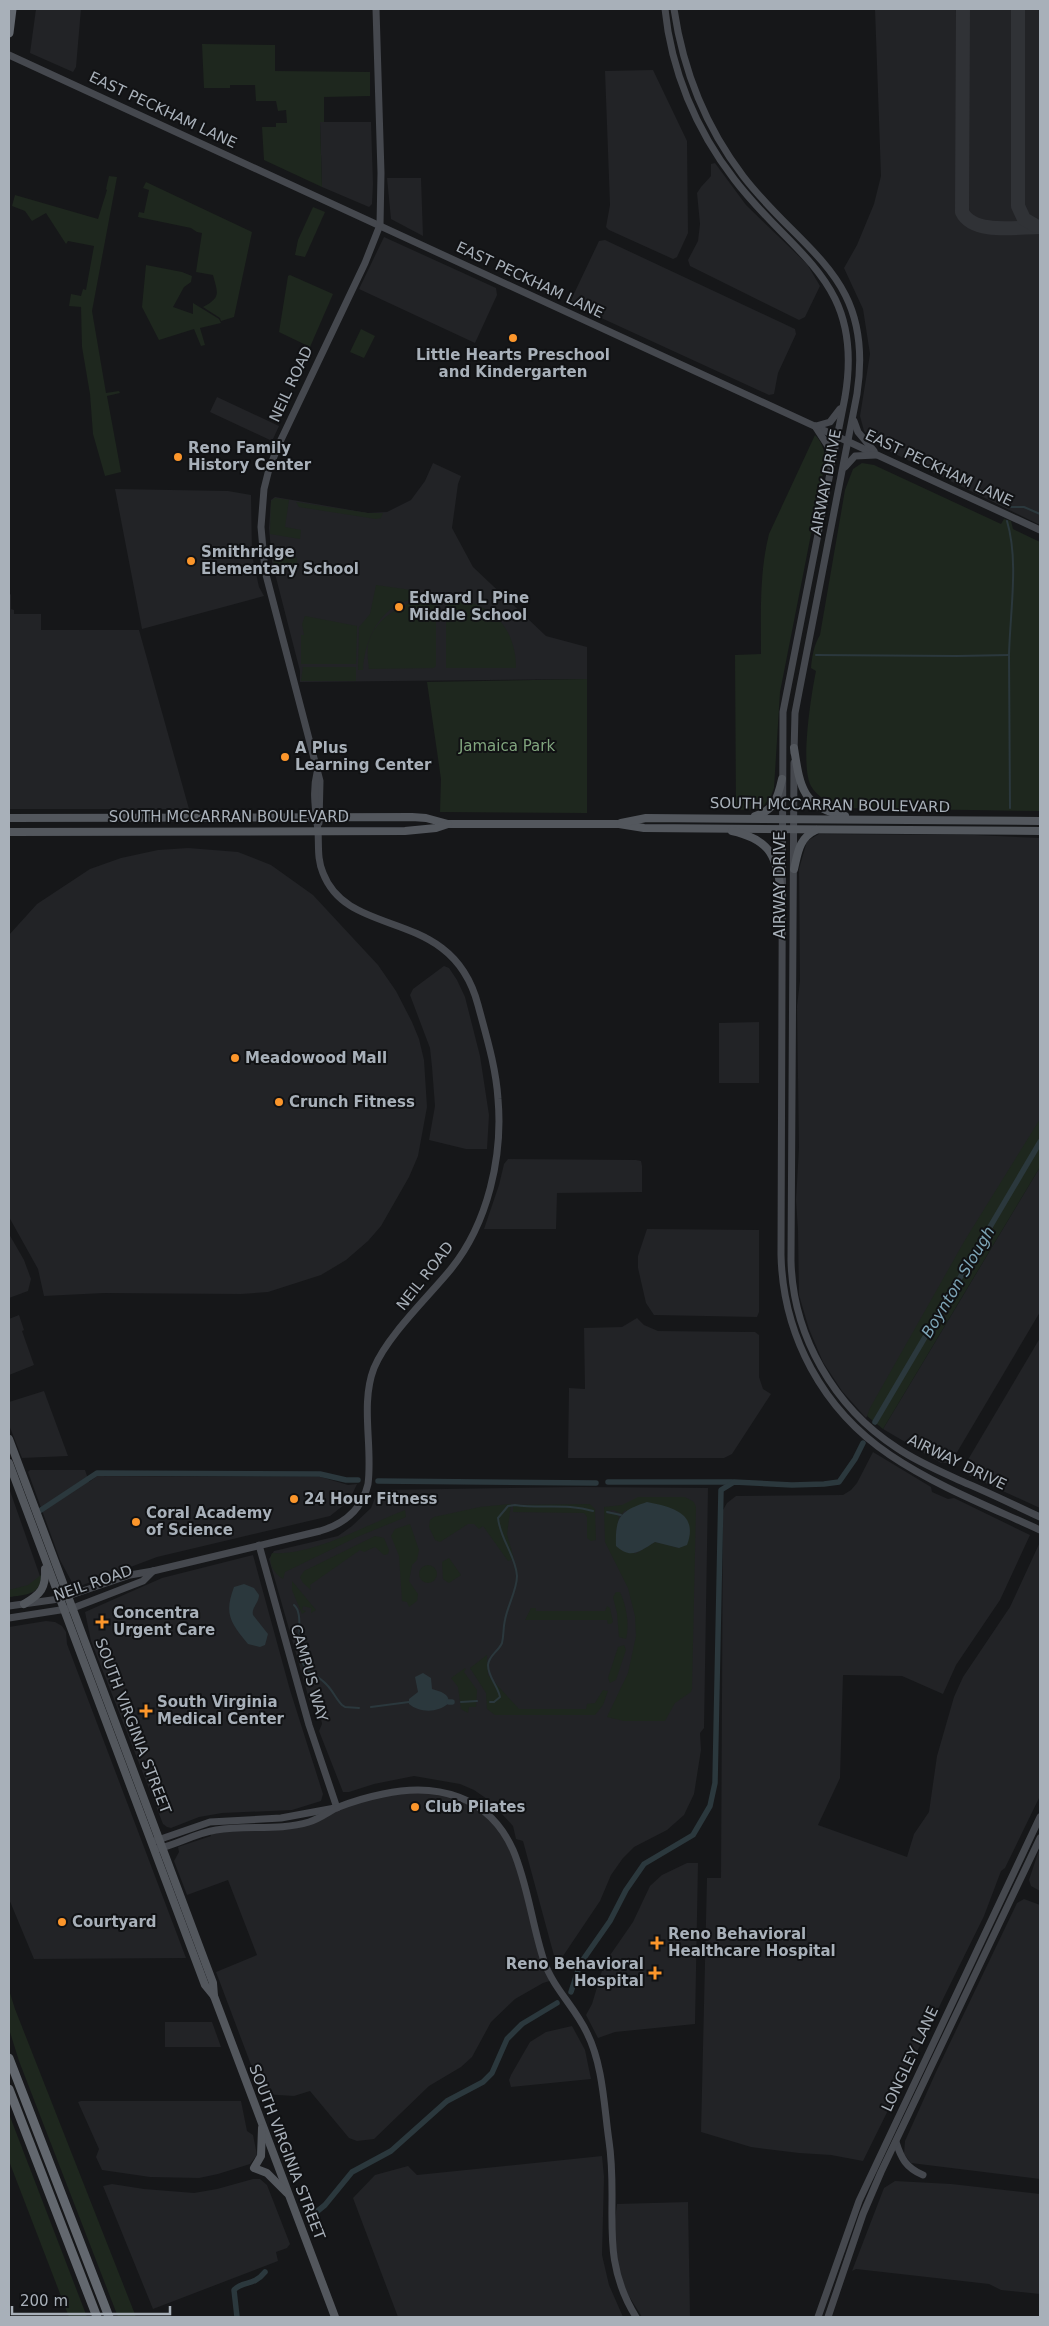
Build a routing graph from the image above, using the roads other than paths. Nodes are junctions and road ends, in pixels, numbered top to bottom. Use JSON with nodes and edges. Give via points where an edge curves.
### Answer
{"nodes":[{"id":1,"x":12,"y":9,"type":"edge"},
{"id":2,"x":376,"y":9,"type":"edge"},
{"id":3,"x":665,"y":9,"type":"edge"},
{"id":4,"x":674,"y":9,"type":"edge"},
{"id":5,"x":9,"y":33,"type":"edge"},
{"id":6,"x":9,"y":55,"type":"edge"},
{"id":7,"x":380,"y":225,"type":"junction"},
{"id":8,"x":844,"y":402,"type":"junction"},
{"id":9,"x":854,"y":414,"type":"junction"},
{"id":10,"x":815,"y":426,"type":"junction"},
{"id":11,"x":837,"y":436,"type":"junction"},
{"id":12,"x":848,"y":441,"type":"junction"},
{"id":13,"x":880,"y":456,"type":"junction"},
{"id":14,"x":830,"y":474,"type":"junction"},
{"id":15,"x":841,"y":474,"type":"junction"},
{"id":16,"x":1040,"y":530,"type":"edge"},
{"id":17,"x":794,"y":748,"type":"junction"},
{"id":18,"x":782,"y":780,"type":"junction"},
{"id":19,"x":318,"y":817,"type":"junction"},
{"id":20,"x":9,"y":818,"type":"edge"},
{"id":21,"x":749,"y":818,"type":"junction"},
{"id":22,"x":782,"y":818,"type":"junction"},
{"id":23,"x":794,"y":819,"type":"junction"},
{"id":24,"x":859,"y":819,"type":"junction"},
{"id":25,"x":1040,"y":822,"type":"edge"},
{"id":26,"x":448,"y":824,"type":"junction"},
{"id":27,"x":620,"y":824,"type":"junction"},
{"id":28,"x":720,"y":828,"type":"junction"},
{"id":29,"x":782,"y":828,"type":"junction"},
{"id":30,"x":794,"y":828,"type":"junction"},
{"id":31,"x":819,"y":828,"type":"junction"},
{"id":32,"x":318,"y":831,"type":"junction"},
{"id":33,"x":1040,"y":831,"type":"edge"},
{"id":34,"x":9,"y":832,"type":"edge"},
{"id":35,"x":794,"y":869,"type":"junction"},
{"id":36,"x":782,"y":896,"type":"junction"},
{"id":37,"x":792,"y":1090,"type":"junction"},
{"id":38,"x":783,"y":1153,"type":"junction"},
{"id":39,"x":791,"y":1216,"type":"junction"},
{"id":40,"x":812,"y":1371,"type":"junction"},
{"id":41,"x":850,"y":1409,"type":"junction"},
{"id":42,"x":9,"y":1438,"type":"edge"},
{"id":43,"x":9,"y":1463,"type":"edge"},
{"id":44,"x":1040,"y":1517,"type":"edge"},
{"id":45,"x":1040,"y":1530,"type":"edge"},
{"id":46,"x":259,"y":1545,"type":"junction"},
{"id":47,"x":44,"y":1559,"type":"junction"},
{"id":48,"x":153,"y":1571,"type":"junction"},
{"id":49,"x":69,"y":1596,"type":"junction"},
{"id":50,"x":59,"y":1599,"type":"junction"},
{"id":51,"x":24,"y":1604,"type":"junction"},
{"id":52,"x":9,"y":1606,"type":"edge"},
{"id":53,"x":74,"y":1608,"type":"junction"},
{"id":54,"x":64,"y":1611,"type":"junction"},
{"id":55,"x":9,"y":1618,"type":"edge"},
{"id":56,"x":337,"y":1808,"type":"junction"},
{"id":57,"x":1040,"y":1817,"type":"edge"},
{"id":58,"x":1040,"y":1838,"type":"edge"},
{"id":59,"x":160,"y":1839,"type":"junction"},
{"id":60,"x":151,"y":1842,"type":"junction"},
{"id":61,"x":163,"y":1848,"type":"junction"},
{"id":62,"x":154,"y":1850,"type":"junction"},
{"id":63,"x":214,"y":1996,"type":"junction"},
{"id":64,"x":9,"y":2058,"type":"edge"},
{"id":65,"x":9,"y":2089,"type":"edge"},
{"id":66,"x":262,"y":2124,"type":"junction"},
{"id":67,"x":896,"y":2142,"type":"junction"},
{"id":68,"x":923,"y":2175,"type":"dead end"},
{"id":69,"x":290,"y":2196,"type":"junction"},
{"id":70,"x":96,"y":2317,"type":"edge"},
{"id":71,"x":108,"y":2317,"type":"edge"},
{"id":72,"x":335,"y":2317,"type":"edge"},
{"id":73,"x":636,"y":2317,"type":"edge"},
{"id":74,"x":818,"y":2317,"type":"edge"},
{"id":75,"x":828,"y":2317,"type":"edge"}],
"edges":[{"from":1,"to":5,"type":"highway"},
{"from":2,"to":7,"type":"main road","name":"NEIL ROAD"},
{"from":3,"to":8,"type":"main road","name":"AIRWAY DRIVE","via":[[676,66],[707,139],[745,193],[816,267],[830,289],[846,330],[848,355]]},
{"from":4,"to":9,"type":"main road","name":"AIRWAY DRIVE","via":[[683,58],[712,129],[752,187],[821,258],[848,302],[858,335],[861,364]]},
{"from":6,"to":7,"type":"main road","name":"EAST PECKHAM LANE"},
{"from":7,"to":10,"type":"main road","name":"EAST PECKHAM LANE"},
{"from":7,"to":19,"type":"main road","name":"NEIL ROAD","via":[[279,444],[266,479],[262,506],[265,572],[320,784]]},
{"from":8,"to":10,"type":"main road","via":[[830,422]]},
{"from":8,"to":11,"type":"main road","name":"AIRWAY DRIVE"},
{"from":9,"to":12,"type":"main road","name":"AIRWAY DRIVE"},
{"from":9,"to":13,"type":"main road","via":[[858,432]]},
{"from":10,"to":11,"type":"main road","name":"EAST PECKHAM LANE"},
{"from":10,"to":14,"type":"main road","via":[[829,449]]},
{"from":11,"to":12,"type":"main road","name":"EAST PECKHAM LANE"},
{"from":11,"to":14,"type":"main road","name":"AIRWAY DRIVE"},
{"from":12,"to":13,"type":"main road","name":"EAST PECKHAM LANE"},
{"from":12,"to":15,"type":"main road","name":"AIRWAY DRIVE"},
{"from":13,"to":15,"type":"main road","via":[[854,456]]},
{"from":13,"to":16,"type":"main road","name":"EAST PECKHAM LANE"},
{"from":14,"to":18,"type":"main road","name":"AIRWAY DRIVE","via":[[785,701]]},
{"from":15,"to":17,"type":"main road","name":"AIRWAY DRIVE","via":[[798,692]]},
{"from":17,"to":23,"type":"main road","name":"AIRWAY DRIVE"},
{"from":17,"to":24,"type":"main road","via":[[800,782],[810,800],[830,812]]},
{"from":18,"to":21,"type":"main road","via":[[770,810]]},
{"from":18,"to":22,"type":"main road","name":"AIRWAY DRIVE"},
{"from":19,"to":20,"type":"main road","name":"SOUTH MCCARRAN BOULEVARD"},
{"from":19,"to":26,"type":"main road","name":"SOUTH MCCARRAN BOULEVARD","via":[[412,817]]},
{"from":19,"to":32,"type":"main road","name":"NEIL ROAD"},
{"from":21,"to":22,"type":"main road","name":"SOUTH MCCARRAN BOULEVARD"},
{"from":21,"to":27,"type":"main road","name":"SOUTH MCCARRAN BOULEVARD","via":[[646,818]]},
{"from":22,"to":23,"type":"main road","name":"SOUTH MCCARRAN BOULEVARD"},
{"from":22,"to":29,"type":"main road","name":"AIRWAY DRIVE"},
{"from":23,"to":24,"type":"main road","name":"SOUTH MCCARRAN BOULEVARD"},
{"from":23,"to":30,"type":"main road","name":"AIRWAY DRIVE"},
{"from":24,"to":25,"type":"main road","name":"SOUTH MCCARRAN BOULEVARD"},
{"from":26,"to":27,"type":"main road","name":"SOUTH MCCARRAN BOULEVARD"},
{"from":26,"to":32,"type":"main road","name":"SOUTH MCCARRAN BOULEVARD","via":[[426,830]]},
{"from":27,"to":28,"type":"main road","name":"SOUTH MCCARRAN BOULEVARD","via":[[644,828]]},
{"from":28,"to":29,"type":"main road","name":"SOUTH MCCARRAN BOULEVARD"},
{"from":28,"to":36,"type":"main road","via":[[748,835],[766,846],[776,863]]},
{"from":29,"to":30,"type":"main road","name":"SOUTH MCCARRAN BOULEVARD"},
{"from":29,"to":36,"type":"main road","name":"AIRWAY DRIVE"},
{"from":30,"to":31,"type":"main road","name":"SOUTH MCCARRAN BOULEVARD"},
{"from":30,"to":35,"type":"main road","name":"AIRWAY DRIVE"},
{"from":31,"to":33,"type":"main road","name":"SOUTH MCCARRAN BOULEVARD"},
{"from":31,"to":35,"type":"main road","via":[[803,839]]},
{"from":32,"to":34,"type":"main road","name":"SOUTH MCCARRAN BOULEVARD"},
{"from":32,"to":46,"type":"main road","name":"NEIL ROAD","via":[[322,871],[343,901],[362,912],[433,940],[451,955],[467,976],[477,1002],[494,1073],[498,1142],[486,1201],[466,1246],[384,1349],[373,1371],[369,1398],[369,1479],[364,1497],[349,1517],[336,1525]]},
{"from":35,"to":37,"type":"main road","name":"AIRWAY DRIVE"},
{"from":36,"to":38,"type":"main road","name":"AIRWAY DRIVE"},
{"from":37,"to":38,"type":"main road","via":[[787,1148]]},
{"from":37,"to":39,"type":"main road","name":"AIRWAY DRIVE"},
{"from":38,"to":39,"type":"main road","via":[[787,1159]]},
{"from":38,"to":40,"type":"main road","name":"AIRWAY DRIVE","via":[[782,1278],[796,1334]]},
{"from":39,"to":41,"type":"main road","name":"AIRWAY DRIVE","via":[[791,1276],[800,1320],[818,1362]]},
{"from":40,"to":41,"type":"main road","via":[[819,1373],[837,1400]]},
{"from":40,"to":45,"type":"main road","name":"AIRWAY DRIVE","via":[[847,1419],[883,1450],[928,1476]]},
{"from":41,"to":44,"type":"main road","name":"AIRWAY DRIVE","via":[[874,1432],[908,1455]]},
{"from":42,"to":49,"type":"main road","name":"SOUTH VIRGINIA STREET"},
{"from":43,"to":47,"type":"main road","name":"SOUTH VIRGINIA STREET"},
{"from":46,"to":48,"type":"main road","name":"NEIL ROAD"},
{"from":46,"to":56,"type":"main road","name":"CAMPUS WAY","via":[[310,1727]]},
{"from":47,"to":50,"type":"main road","name":"SOUTH VIRGINIA STREET"},
{"from":47,"to":51,"type":"main road","via":[[44,1587]]},
{"from":48,"to":49,"type":"main road","name":"NEIL ROAD","via":[[130,1575]]},
{"from":48,"to":53,"type":"main road","name":"NEIL ROAD","via":[[143,1581]]},
{"from":49,"to":50,"type":"main road","name":"NEIL ROAD"},
{"from":49,"to":53,"type":"main road","name":"SOUTH VIRGINIA STREET"},
{"from":50,"to":51,"type":"main road","name":"NEIL ROAD"},
{"from":50,"to":54,"type":"main road","name":"SOUTH VIRGINIA STREET"},
{"from":51,"to":52,"type":"main road","name":"NEIL ROAD"},
{"from":53,"to":54,"type":"main road","name":"NEIL ROAD"},
{"from":53,"to":59,"type":"main road","name":"SOUTH VIRGINIA STREET"},
{"from":54,"to":55,"type":"main road","name":"NEIL ROAD"},
{"from":54,"to":60,"type":"main road","name":"SOUTH VIRGINIA STREET"},
{"from":56,"to":59,"type":"main road","via":[[281,1818],[210,1822]]},
{"from":56,"to":61,"type":"main road","via":[[298,1824],[213,1830]]},
{"from":56,"to":73,"type":"main road","via":[[394,1791],[434,1790],[470,1802],[498,1826],[516,1858],[545,1966],[585,2028],[594,2048],[614,2178],[612,2251],[622,2292]]},
{"from":57,"to":74,"type":"main road","name":"LONGLEY LANE","via":[[859,2201]]},
{"from":58,"to":67,"type":"main road","name":"LONGLEY LANE"},
{"from":59,"to":60,"type":"main road"},
{"from":59,"to":61,"type":"main road","name":"SOUTH VIRGINIA STREET"},
{"from":60,"to":62,"type":"main road","name":"SOUTH VIRGINIA STREET"},
{"from":61,"to":62,"type":"main road"},
{"from":61,"to":63,"type":"main road","name":"SOUTH VIRGINIA STREET","via":[[213,1983]]},
{"from":62,"to":63,"type":"main road","name":"SOUTH VIRGINIA STREET","via":[[205,1986]]},
{"from":63,"to":66,"type":"main road","name":"SOUTH VIRGINIA STREET"},
{"from":64,"to":71,"type":"highway"},
{"from":65,"to":70,"type":"highway"},
{"from":66,"to":69,"type":"main road","name":"SOUTH VIRGINIA STREET"},
{"from":66,"to":69,"type":"main road","via":[[261,2156],[254,2168],[271,2176]]},
{"from":67,"to":68,"type":"main road","via":[[905,2164]]},
{"from":67,"to":75,"type":"main road","name":"LONGLEY LANE","via":[[866,2206]]},
{"from":69,"to":72,"type":"main road","name":"SOUTH VIRGINIA STREET"}]}
